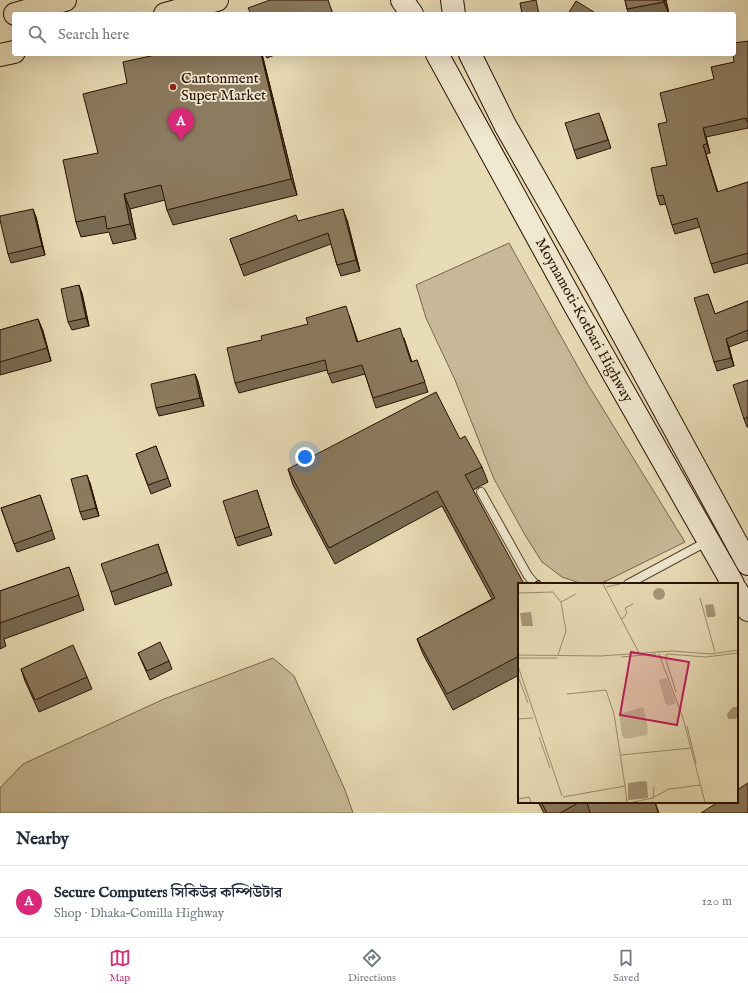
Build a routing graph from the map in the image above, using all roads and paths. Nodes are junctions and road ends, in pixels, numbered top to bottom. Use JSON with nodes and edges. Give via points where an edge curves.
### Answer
{"nodes":[{"id":1,"x":15,"y":0,"type":"edge"},
{"id":2,"x":217,"y":0,"type":"edge"},
{"id":3,"x":402,"y":0,"type":"edge"},
{"id":4,"x":452,"y":0,"type":"edge"},
{"id":5,"x":52,"y":2,"type":"edge"},
{"id":6,"x":21,"y":12,"type":"edge"},
{"id":7,"x":172,"y":12,"type":"edge"},
{"id":8,"x":411,"y":12,"type":"edge"},
{"id":9,"x":454,"y":12,"type":"edge"},
{"id":10,"x":0,"y":13,"type":"edge"},
{"id":11,"x":12,"y":15,"type":"edge"},
{"id":12,"x":0,"y":18,"type":"edge"},
{"id":13,"x":12,"y":52,"type":"edge"},
{"id":14,"x":0,"y":55,"type":"edge"},
{"id":15,"x":438,"y":56,"type":"edge"},
{"id":16,"x":471,"y":56,"type":"edge"},
{"id":17,"x":481,"y":492,"type":"dead end"},
{"id":18,"x":709,"y":541,"type":"junction"},
{"id":19,"x":748,"y":564,"type":"edge"},
{"id":20,"x":534,"y":583,"type":"edge"},
{"id":21,"x":630,"y":583,"type":"edge"},
{"id":22,"x":732,"y":583,"type":"edge"},
{"id":23,"x":738,"y":592,"type":"edge"},
{"id":24,"x":748,"y":610,"type":"edge"}],
"edges":[{"from":1,"to":10,"type":"highway"},
{"from":2,"to":7,"type":"highway"},
{"from":3,"to":8,"type":"main road"},
{"from":4,"to":9,"type":"main road"},
{"from":5,"to":6,"type":"highway"},
{"from":11,"to":12,"type":"highway"},
{"from":13,"to":14,"type":"highway"},
{"from":15,"to":18,"type":"main road","name":"Moynamoti–Kotbari Highway","via":[[575,306]]},
{"from":16,"to":19,"type":"main road","name":"Moynamoti–Kotbari Highway","via":[[505,126],[596,285]]},
{"from":17,"to":20,"type":"lane"},
{"from":18,"to":21,"type":"lane"},
{"from":18,"to":22,"type":"main road","name":"Moynamoti–Kotbari Highway"},
{"from":23,"to":24,"type":"main road"}]}
